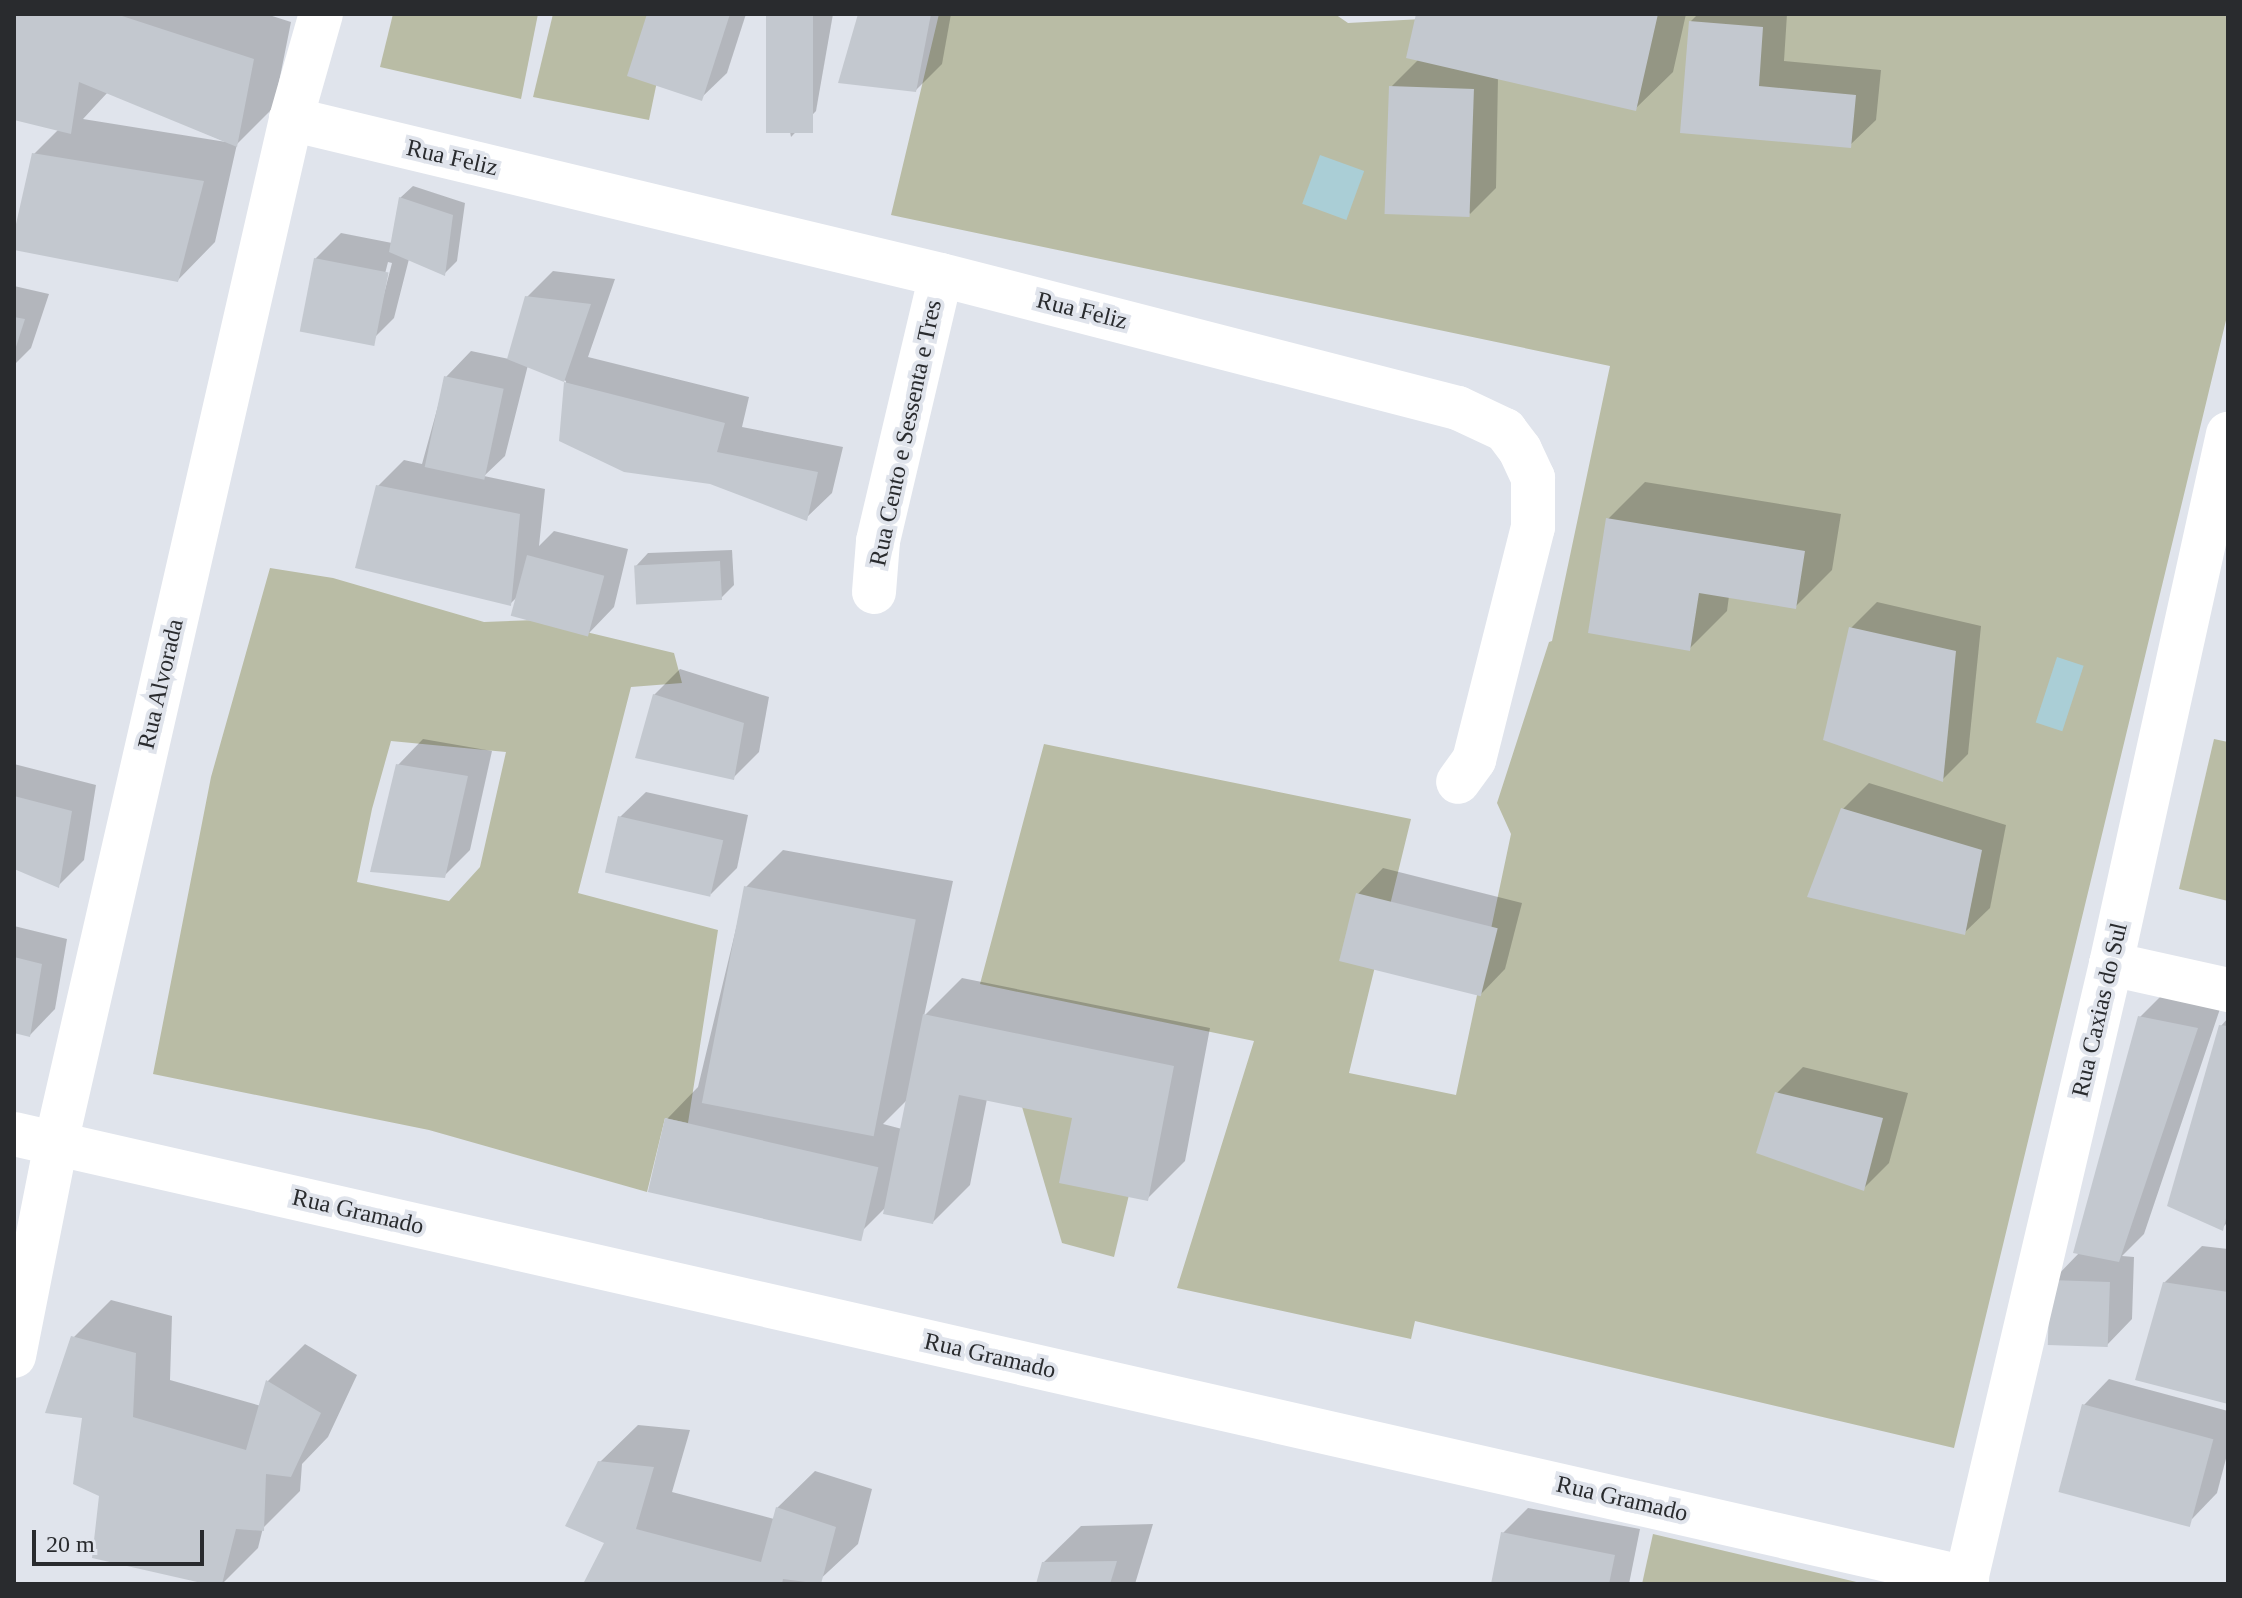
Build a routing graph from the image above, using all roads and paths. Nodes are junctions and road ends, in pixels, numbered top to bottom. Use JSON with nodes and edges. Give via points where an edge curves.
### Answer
{"nodes":[{"id":1,"x":321,"y":14,"type":"edge"},
{"id":2,"x":291,"y":119,"type":"junction"},
{"id":3,"x":941,"y":275,"type":"junction"},
{"id":4,"x":2228,"y":434,"type":"edge"},
{"id":5,"x":874,"y":592,"type":"dead end"},
{"id":6,"x":1458,"y":782,"type":"dead end"},
{"id":7,"x":2111,"y":964,"type":"junction"},
{"id":8,"x":2228,"y":990,"type":"edge"},
{"id":9,"x":14,"y":1134,"type":"edge"},
{"id":10,"x":56,"y":1143,"type":"junction"},
{"id":11,"x":14,"y":1356,"type":"edge"},
{"id":12,"x":1966,"y":1581,"type":"edge"}],
"edges":[{"from":1,"to":2,"type":"street","name":"Rua Alvorada"},
{"from":2,"to":3,"type":"street","name":"Rua Feliz"},
{"from":2,"to":10,"type":"street","name":"Rua Alvorada"},
{"from":3,"to":5,"type":"street","name":"Rua Cento e Sessenta e Tres","via":[[878,541]]},
{"from":3,"to":6,"type":"street","name":"Rua Feliz","via":[[1458,408],[1505,430],[1533,478],[1533,527],[1474,760]]},
{"from":4,"to":7,"type":"street","name":"Rua Caxias do Sul"},
{"from":7,"to":8,"type":"street"},
{"from":7,"to":12,"type":"street","name":"Rua Caxias do Sul"},
{"from":9,"to":10,"type":"street","name":"Rua Gramado"},
{"from":10,"to":11,"type":"street","name":"Rua Alvorada"},
{"from":10,"to":12,"type":"street","name":"Rua Gramado"}]}
